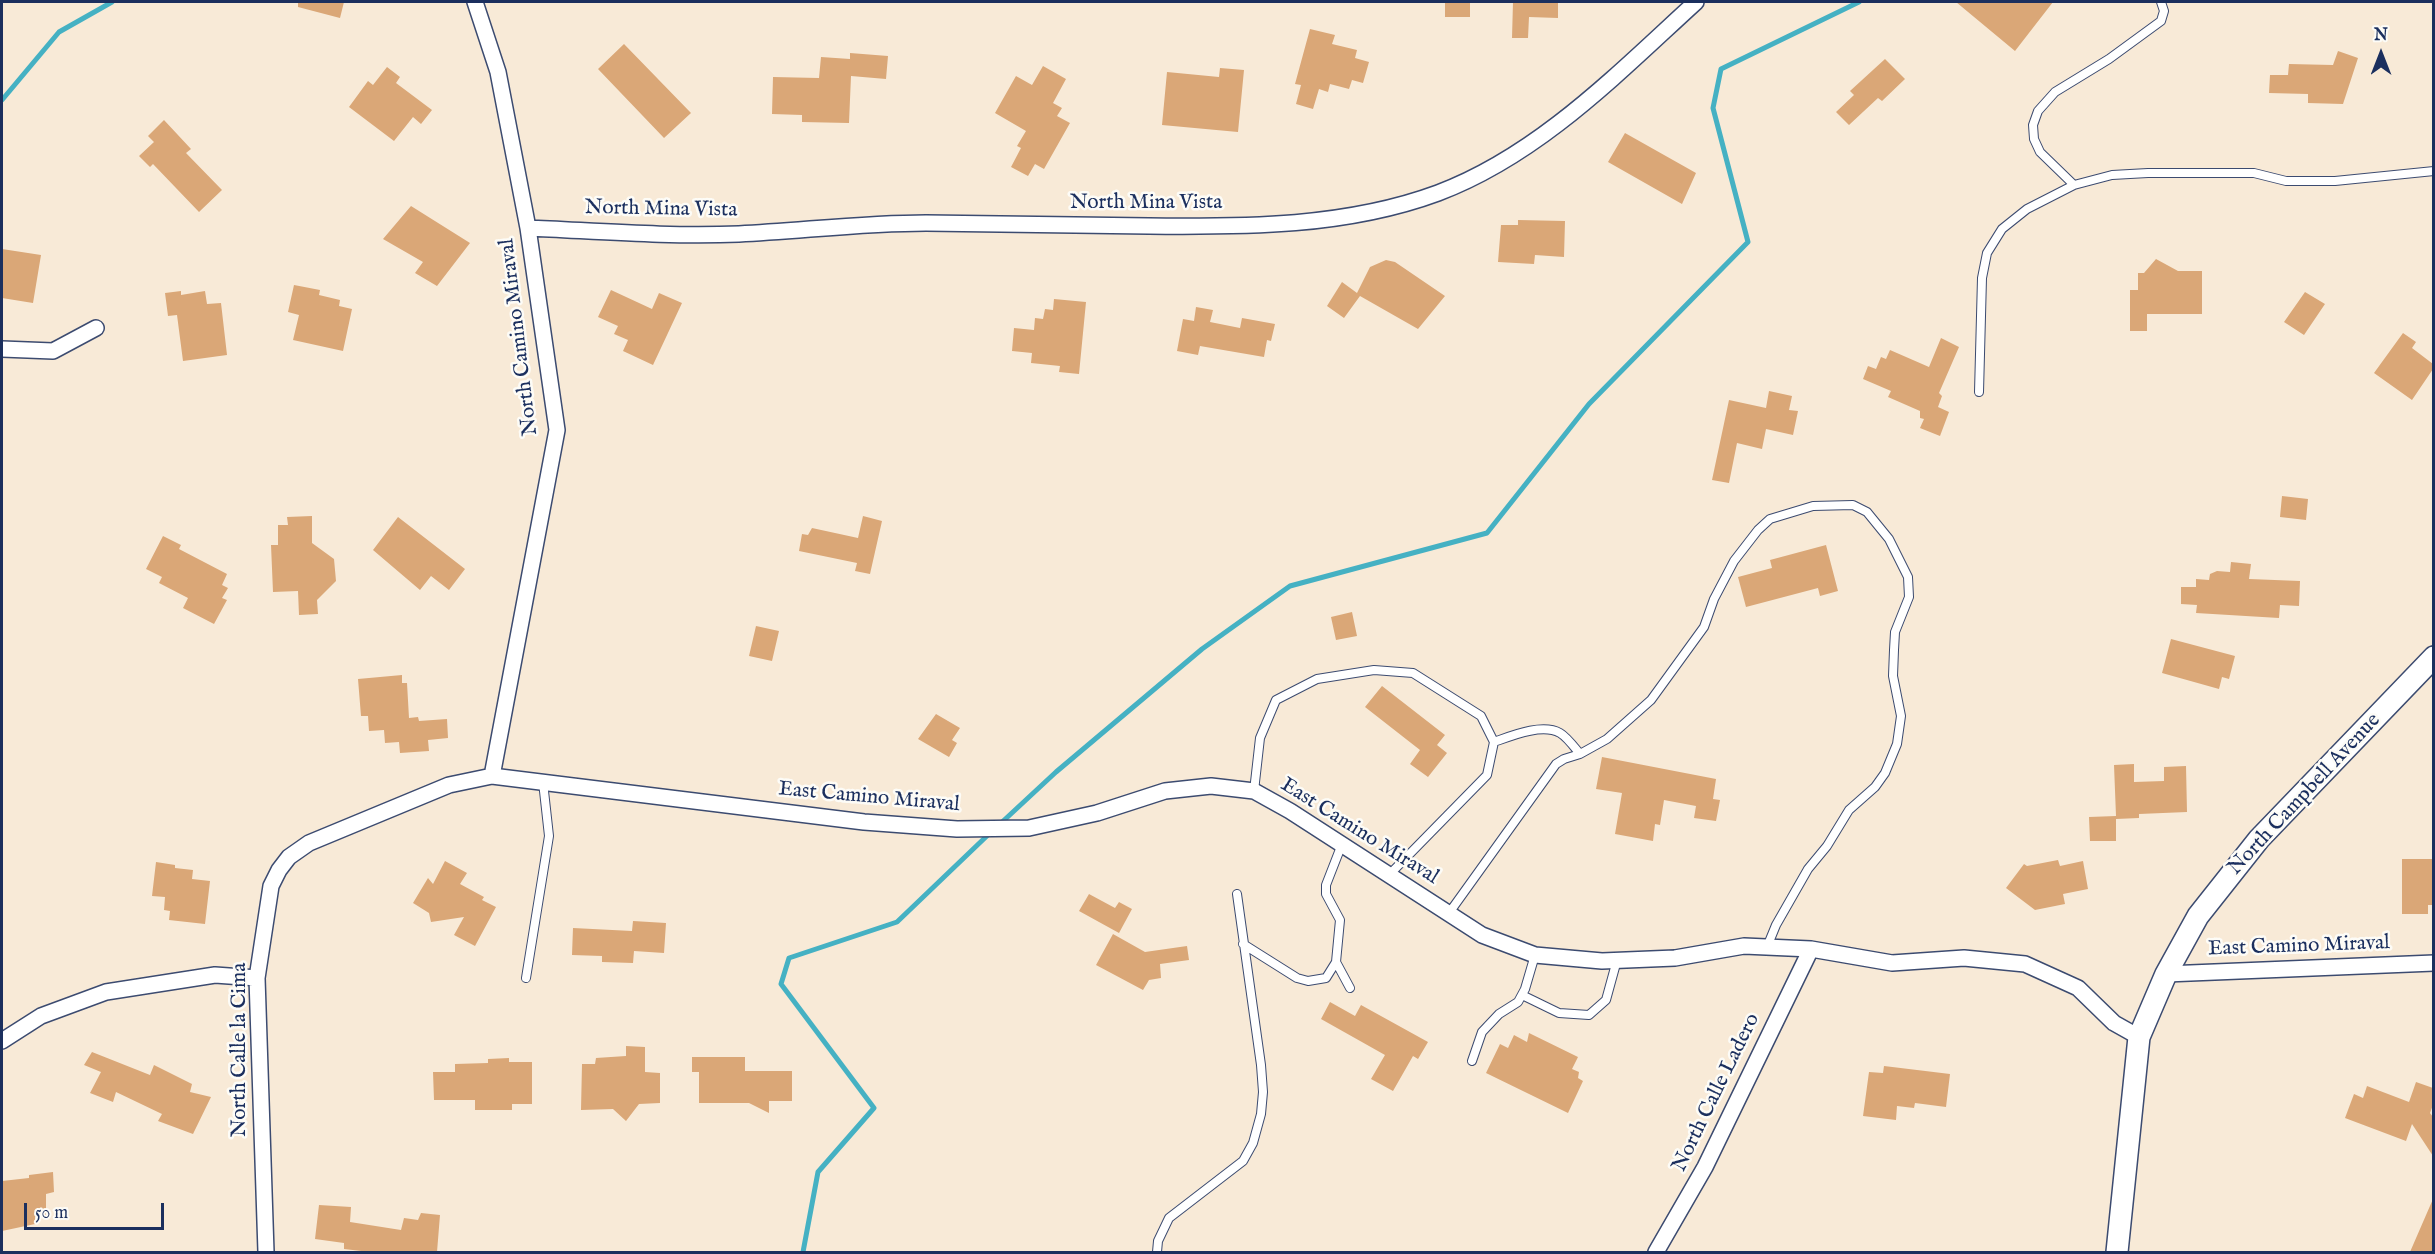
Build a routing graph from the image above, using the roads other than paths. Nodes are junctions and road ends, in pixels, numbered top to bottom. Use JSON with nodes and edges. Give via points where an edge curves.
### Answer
{"nodes":[{"id":1,"x":475,"y":2,"type":"edge"},
{"id":2,"x":1696,"y":2,"type":"edge"},
{"id":3,"x":2161,"y":2,"type":"edge"},
{"id":4,"x":2433,"y":171,"type":"edge"},
{"id":5,"x":2074,"y":186,"type":"junction"},
{"id":6,"x":528,"y":228,"type":"junction"},
{"id":7,"x":96,"y":328,"type":"dead end"},
{"id":8,"x":2,"y":349,"type":"edge"},
{"id":9,"x":1979,"y":392,"type":"dead end"},
{"id":10,"x":2433,"y":657,"type":"edge"},
{"id":11,"x":1494,"y":742,"type":"junction"},
{"id":12,"x":1580,"y":754,"type":"junction"},
{"id":13,"x":492,"y":776,"type":"junction"},
{"id":14,"x":543,"y":782,"type":"junction"},
{"id":15,"x":1254,"y":791,"type":"junction"},
{"id":16,"x":1342,"y":844,"type":"junction"},
{"id":17,"x":1389,"y":875,"type":"junction"},
{"id":18,"x":1237,"y":894,"type":"dead end"},
{"id":19,"x":1449,"y":914,"type":"junction"},
{"id":20,"x":1243,"y":944,"type":"junction"},
{"id":21,"x":1767,"y":947,"type":"junction"},
{"id":22,"x":1811,"y":950,"type":"junction"},
{"id":23,"x":1535,"y":955,"type":"junction"},
{"id":24,"x":1617,"y":960,"type":"junction"},
{"id":25,"x":1336,"y":962,"type":"junction"},
{"id":26,"x":2433,"y":963,"type":"edge"},
{"id":27,"x":2166,"y":974,"type":"junction"},
{"id":28,"x":257,"y":978,"type":"junction"},
{"id":29,"x":526,"y":978,"type":"dead end"},
{"id":30,"x":1350,"y":988,"type":"dead end"},
{"id":31,"x":1522,"y":995,"type":"junction"},
{"id":32,"x":2139,"y":1037,"type":"junction"},
{"id":33,"x":2,"y":1041,"type":"edge"},
{"id":34,"x":1472,"y":1061,"type":"dead end"},
{"id":35,"x":266,"y":1252,"type":"edge"},
{"id":36,"x":1157,"y":1252,"type":"edge"},
{"id":37,"x":1656,"y":1252,"type":"edge"},
{"id":38,"x":2117,"y":1252,"type":"edge"}],
"edges":[{"from":1,"to":6,"type":"street","name":"North Camino Miraval","via":[[498,72]]},
{"from":2,"to":6,"type":"street","name":"North Mina Vista","via":[[1550,130],[1512,156],[1436,194],[1318,221],[1212,226],[890,224],[739,234]]},
{"from":3,"to":5,"type":"lane","via":[[2161,21],[2055,92],[2038,111],[2033,125],[2040,152]]},
{"from":4,"to":5,"type":"lane","via":[[2286,182],[2254,173],[2148,173],[2112,175]]},
{"from":5,"to":9,"type":"lane","via":[[2027,209],[2002,229],[1987,253],[1982,278]]},
{"from":6,"to":13,"type":"street","name":"North Camino Miraval","via":[[556,430]]},
{"from":7,"to":8,"type":"street","via":[[53,351]]},
{"from":10,"to":27,"type":"main road","name":"North Campbell Avenue","via":[[2259,839],[2198,916]]},
{"from":11,"to":12,"type":"lane","via":[[1537,730],[1560,733]]},
{"from":11,"to":15,"type":"lane","via":[[1481,716],[1413,673],[1374,670],[1317,679],[1276,700],[1260,738]]},
{"from":11,"to":17,"type":"lane","via":[[1487,775]]},
{"from":12,"to":19,"type":"lane","via":[[1556,764]]},
{"from":12,"to":21,"type":"lane","via":[[1615,733],[1651,700],[1704,627],[1734,561],[1770,519],[1813,506],[1853,505],[1867,512],[1889,539],[1908,577],[1910,597],[1896,632],[1894,650],[1893,676],[1901,716],[1897,744],[1885,773],[1849,810],[1808,869]]},
{"from":13,"to":14,"type":"street","name":"East Camino Miraval"},
{"from":13,"to":28,"type":"street","name":"North Calle la Cima","via":[[449,784],[309,843],[289,857],[271,886]]},
{"from":14,"to":15,"type":"street","name":"East Camino Miraval","via":[[864,822],[957,829],[1029,828],[1097,813],[1165,791],[1211,786]]},
{"from":14,"to":29,"type":"lane","via":[[549,836]]},
{"from":15,"to":16,"type":"street","name":"East Camino Miraval"},
{"from":16,"to":17,"type":"street","name":"East Camino Miraval"},
{"from":16,"to":25,"type":"lane","via":[[1326,885],[1326,894],[1340,920]]},
{"from":17,"to":19,"type":"street","name":"East Camino Miraval"},
{"from":18,"to":20,"type":"lane"},
{"from":19,"to":23,"type":"street","name":"East Camino Miraval","via":[[1482,935]]},
{"from":20,"to":25,"type":"lane","via":[[1308,981],[1326,978]]},
{"from":20,"to":36,"type":"lane","via":[[1263,1092],[1253,1143],[1243,1161],[1169,1218]]},
{"from":21,"to":22,"type":"street","name":"East Camino Miraval"},
{"from":21,"to":24,"type":"street","name":"East Camino Miraval"},
{"from":22,"to":32,"type":"street","name":"East Camino Miraval","via":[[1892,963],[1964,958],[2025,964],[2078,988],[2114,1023]]},
{"from":22,"to":37,"type":"street","name":"North Calle Ladero","via":[[1705,1167]]},
{"from":23,"to":24,"type":"street","name":"East Camino Miraval"},
{"from":23,"to":31,"type":"lane"},
{"from":24,"to":31,"type":"lane","via":[[1606,1000],[1589,1015],[1559,1013]]},
{"from":25,"to":30,"type":"lane"},
{"from":26,"to":27,"type":"street","name":"East Camino Miraval"},
{"from":27,"to":32,"type":"main road","name":"North Campbell Avenue"},
{"from":28,"to":33,"type":"street","via":[[215,975],[106,992],[41,1016]]},
{"from":28,"to":35,"type":"street","name":"North Calle la Cima"},
{"from":31,"to":34,"type":"lane","via":[[1482,1032]]},
{"from":32,"to":38,"type":"main road","name":"North Campbell Avenue"}]}
